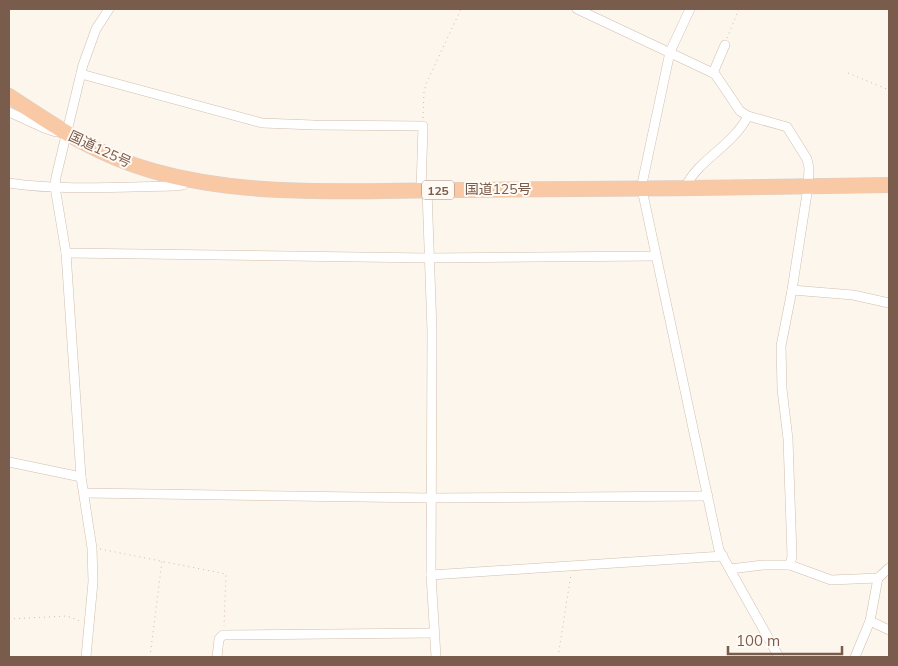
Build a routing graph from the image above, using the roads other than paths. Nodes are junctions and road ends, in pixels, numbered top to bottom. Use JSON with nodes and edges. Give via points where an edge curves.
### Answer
{"nodes":[{"id":1,"x":109,"y":9,"type":"edge"},
{"id":2,"x":577,"y":9,"type":"edge"},
{"id":3,"x":690,"y":9,"type":"edge"},
{"id":4,"x":725,"y":45,"type":"road end"},
{"id":5,"x":670,"y":52,"type":"junction"},
{"id":6,"x":713,"y":73,"type":"junction"},
{"id":7,"x":81,"y":74,"type":"junction"},
{"id":8,"x":10,"y":105,"type":"edge"},
{"id":9,"x":748,"y":116,"type":"junction"},
{"id":10,"x":66,"y":134,"type":"junction"},
{"id":11,"x":186,"y":179,"type":"junction"},
{"id":12,"x":9,"y":183,"type":"edge"},
{"id":13,"x":889,"y":185,"type":"edge"},
{"id":14,"x":808,"y":186,"type":"junction"},
{"id":15,"x":55,"y":187,"type":"junction"},
{"id":16,"x":685,"y":188,"type":"junction"},
{"id":17,"x":642,"y":189,"type":"junction"},
{"id":18,"x":424,"y":190,"type":"junction"},
{"id":19,"x":66,"y":253,"type":"junction"},
{"id":20,"x":656,"y":256,"type":"junction"},
{"id":21,"x":429,"y":258,"type":"junction"},
{"id":22,"x":792,"y":290,"type":"junction"},
{"id":23,"x":889,"y":302,"type":"edge"},
{"id":24,"x":9,"y":462,"type":"edge"},
{"id":25,"x":81,"y":477,"type":"junction"},
{"id":26,"x":84,"y":493,"type":"junction"},
{"id":27,"x":708,"y":496,"type":"junction"},
{"id":28,"x":431,"y":498,"type":"junction"},
{"id":29,"x":722,"y":556,"type":"junction"},
{"id":30,"x":790,"y":565,"type":"junction"},
{"id":31,"x":889,"y":568,"type":"edge"},
{"id":32,"x":730,"y":569,"type":"junction"},
{"id":33,"x":431,"y":575,"type":"junction"},
{"id":34,"x":878,"y":578,"type":"junction"},
{"id":35,"x":870,"y":621,"type":"junction"},
{"id":36,"x":889,"y":630,"type":"edge"},
{"id":37,"x":434,"y":633,"type":"junction"},
{"id":38,"x":86,"y":657,"type":"edge"},
{"id":39,"x":217,"y":657,"type":"edge"},
{"id":40,"x":436,"y":657,"type":"edge"},
{"id":41,"x":779,"y":657,"type":"edge"},
{"id":42,"x":855,"y":657,"type":"edge"}],
"edges":[{"from":1,"to":7,"type":"street","via":[[96,29]]},
{"from":2,"to":5,"type":"street"},
{"from":3,"to":5,"type":"street"},
{"from":4,"to":6,"type":"street"},
{"from":5,"to":6,"type":"street"},
{"from":5,"to":17,"type":"street"},
{"from":6,"to":9,"type":"street","via":[[740,111]]},
{"from":7,"to":10,"type":"street"},
{"from":7,"to":18,"type":"street","via":[[262,123],[423,126]]},
{"from":8,"to":10,"type":"highway","name":"国道125号","number":"125"},
{"from":9,"to":14,"type":"street","via":[[787,127],[807,159]]},
{"from":9,"to":16,"type":"street","via":[[730,141],[694,173]]},
{"from":10,"to":11,"type":"highway","name":"国道125号","number":"125","via":[[131,164]]},
{"from":10,"to":15,"type":"street"},
{"from":11,"to":15,"type":"street","via":[[183,185],[173,186]]},
{"from":11,"to":18,"type":"highway","name":"国道125号","number":"125","via":[[275,190]]},
{"from":12,"to":15,"type":"street"},
{"from":13,"to":14,"type":"highway","name":"国道125号","number":"125"},
{"from":14,"to":16,"type":"highway","name":"国道125号","number":"125"},
{"from":14,"to":22,"type":"street"},
{"from":15,"to":19,"type":"street"},
{"from":16,"to":17,"type":"highway","name":"国道125号","number":"125"},
{"from":17,"to":18,"type":"highway","name":"国道125号","number":"125"},
{"from":17,"to":20,"type":"street"},
{"from":18,"to":21,"type":"street"},
{"from":19,"to":21,"type":"street"},
{"from":19,"to":25,"type":"street"},
{"from":20,"to":21,"type":"street"},
{"from":20,"to":27,"type":"street"},
{"from":21,"to":28,"type":"street"},
{"from":22,"to":23,"type":"street","via":[[853,295]]},
{"from":22,"to":30,"type":"street","via":[[781,346],[790,475]]},
{"from":24,"to":25,"type":"street"},
{"from":25,"to":26,"type":"street"},
{"from":26,"to":28,"type":"street"},
{"from":26,"to":38,"type":"street","via":[[93,582]]},
{"from":27,"to":28,"type":"street"},
{"from":27,"to":29,"type":"street"},
{"from":28,"to":33,"type":"street"},
{"from":29,"to":32,"type":"street"},
{"from":29,"to":33,"type":"street"},
{"from":30,"to":32,"type":"street"},
{"from":30,"to":34,"type":"street","via":[[831,580]]},
{"from":31,"to":34,"type":"street"},
{"from":32,"to":41,"type":"street"},
{"from":33,"to":37,"type":"street"},
{"from":34,"to":35,"type":"street"},
{"from":35,"to":36,"type":"street"},
{"from":35,"to":42,"type":"street"},
{"from":37,"to":39,"type":"street","via":[[223,635],[219,639]]},
{"from":37,"to":40,"type":"street"}]}
